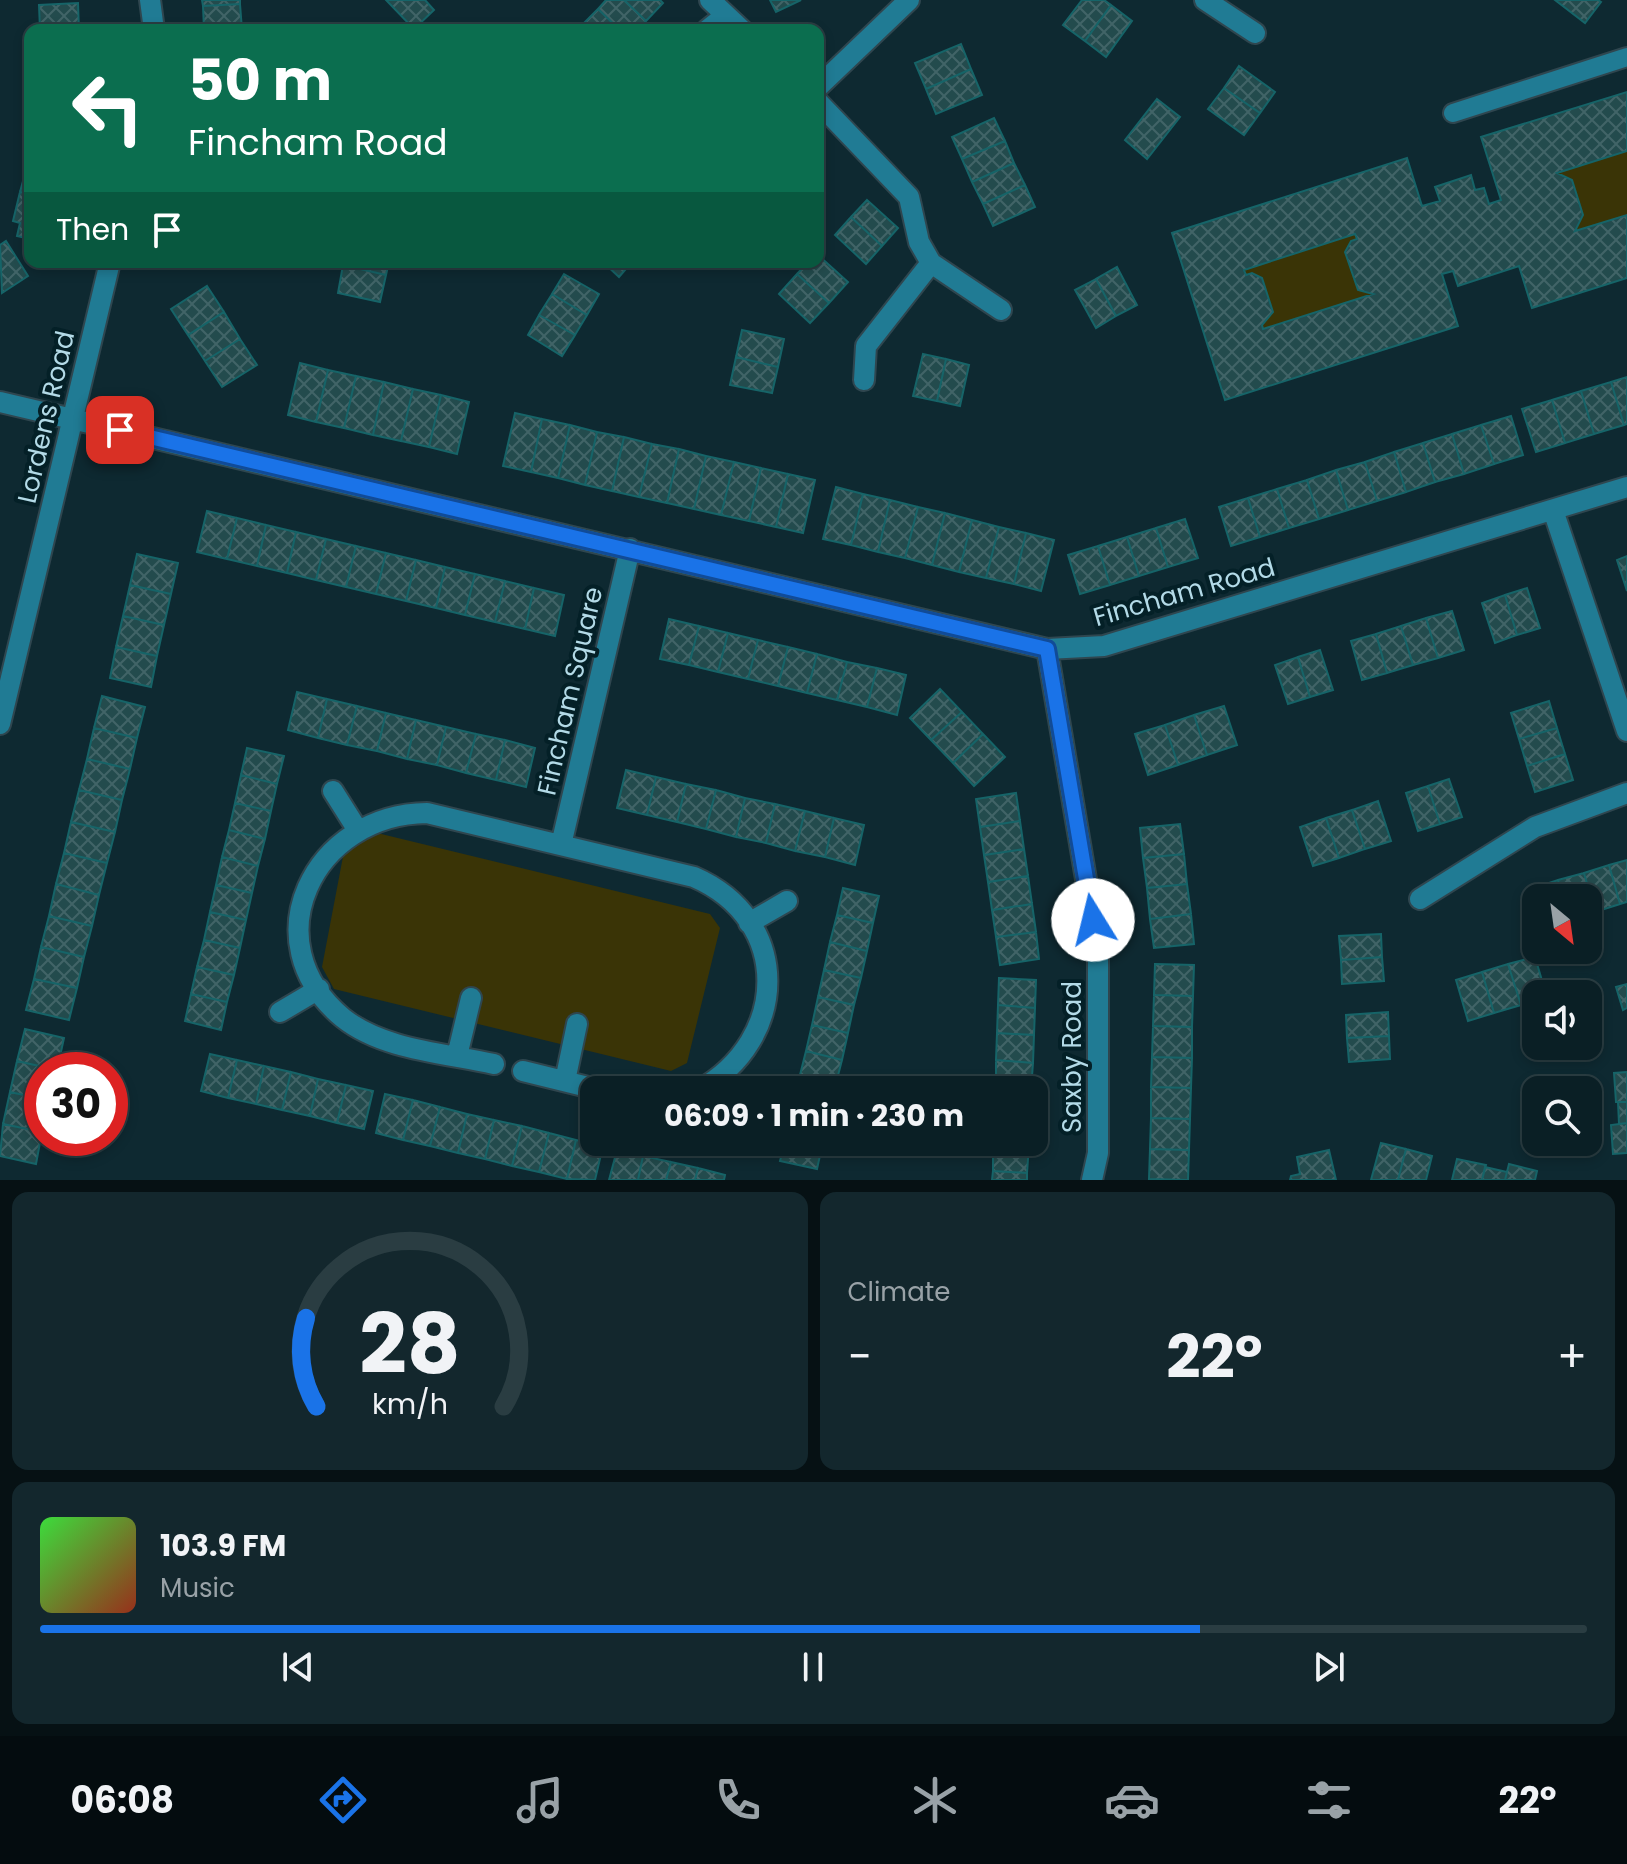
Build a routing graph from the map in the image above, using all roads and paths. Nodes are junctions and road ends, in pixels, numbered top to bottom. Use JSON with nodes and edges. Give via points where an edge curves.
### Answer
{"nodes":[{"id":1,"x":150,"y":0,"type":"edge"},
{"id":2,"x":710,"y":0,"type":"edge"},
{"id":3,"x":909,"y":0,"type":"edge"},
{"id":4,"x":1205,"y":0,"type":"edge"},
{"id":5,"x":726,"y":15,"type":"junction"},
{"id":6,"x":153,"y":24,"type":"edge"},
{"id":7,"x":715,"y":24,"type":"edge"},
{"id":8,"x":736,"y":24,"type":"edge"},
{"id":9,"x":1255,"y":33,"type":"dead end"},
{"id":10,"x":1627,"y":57,"type":"edge"},
{"id":11,"x":824,"y":81,"type":"edge"},
{"id":12,"x":824,"y":108,"type":"edge"},
{"id":13,"x":1453,"y":113,"type":"dead end"},
{"id":14,"x":931,"y":263,"type":"junction"},
{"id":15,"x":109,"y":268,"type":"edge"},
{"id":16,"x":1001,"y":310,"type":"dead end"},
{"id":17,"x":864,"y":380,"type":"dead end"},
{"id":18,"x":0,"y":402,"type":"edge"},
{"id":19,"x":73,"y":419,"type":"junction"},
{"id":20,"x":1627,"y":487,"type":"edge"},
{"id":21,"x":1553,"y":510,"type":"junction"},
{"id":22,"x":630,"y":549,"type":"junction"},
{"id":23,"x":1047,"y":649,"type":"junction"},
{"id":24,"x":0,"y":724,"type":"edge"},
{"id":25,"x":1627,"y":731,"type":"edge"},
{"id":26,"x":333,"y":791,"type":"dead end"},
{"id":27,"x":1627,"y":793,"type":"edge"},
{"id":28,"x":357,"y":829,"type":"junction"},
{"id":29,"x":561,"y":845,"type":"junction"},
{"id":30,"x":1420,"y":899,"type":"dead end"},
{"id":31,"x":787,"y":901,"type":"dead end"},
{"id":32,"x":749,"y":923,"type":"junction"},
{"id":33,"x":319,"y":989,"type":"junction"},
{"id":34,"x":471,"y":998,"type":"dead end"},
{"id":35,"x":280,"y":1012,"type":"dead end"},
{"id":36,"x":577,"y":1024,"type":"dead end"},
{"id":37,"x":457,"y":1056,"type":"junction"},
{"id":38,"x":494,"y":1064,"type":"dead end"},
{"id":39,"x":523,"y":1071,"type":"dead end"},
{"id":40,"x":721,"y":1076,"type":"edge"},
{"id":41,"x":565,"y":1081,"type":"junction"},
{"id":42,"x":580,"y":1085,"type":"edge"},
{"id":43,"x":1092,"y":1180,"type":"edge"}],
"edges":[{"from":1,"to":6,"type":"street"},
{"from":2,"to":5,"type":"street"},
{"from":3,"to":11,"type":"street"},
{"from":4,"to":9,"type":"street"},
{"from":5,"to":7,"type":"street"},
{"from":5,"to":8,"type":"street"},
{"from":10,"to":13,"type":"lane"},
{"from":12,"to":14,"type":"street","via":[[909,197],[919,242]]},
{"from":14,"to":16,"type":"street"},
{"from":14,"to":17,"type":"street","via":[[866,346]]},
{"from":15,"to":19,"type":"street","name":"Lordens Road"},
{"from":18,"to":19,"type":"street","name":"Fincham Road"},
{"from":19,"to":22,"type":"street","name":"Fincham Road"},
{"from":19,"to":24,"type":"street","name":"Lordens Road"},
{"from":20,"to":21,"type":"street","name":"Fincham Road"},
{"from":21,"to":23,"type":"street","name":"Fincham Road","via":[[1104,646]]},
{"from":21,"to":25,"type":"street"},
{"from":22,"to":23,"type":"street","name":"Fincham Road"},
{"from":22,"to":29,"type":"street","name":"Fincham Square"},
{"from":23,"to":43,"type":"street","name":"Saxby Road","via":[[1098,950],[1098,1153]]},
{"from":26,"to":28,"type":"street"},
{"from":27,"to":30,"type":"street","via":[[1535,827]]},
{"from":28,"to":29,"type":"street","via":[[389,816],[427,813]]},
{"from":28,"to":33,"type":"street","via":[[315,870],[301,908],[302,946]]},
{"from":29,"to":32,"type":"street","via":[[694,877],[727,896]]},
{"from":31,"to":32,"type":"street"},
{"from":32,"to":40,"type":"street","via":[[767,978],[764,1013],[750,1046]]},
{"from":33,"to":35,"type":"street"},
{"from":33,"to":37,"type":"street","via":[[342,1017],[370,1034]]},
{"from":34,"to":37,"type":"street"},
{"from":36,"to":41,"type":"street"},
{"from":37,"to":38,"type":"street"},
{"from":39,"to":41,"type":"street"},
{"from":41,"to":42,"type":"street"}]}
